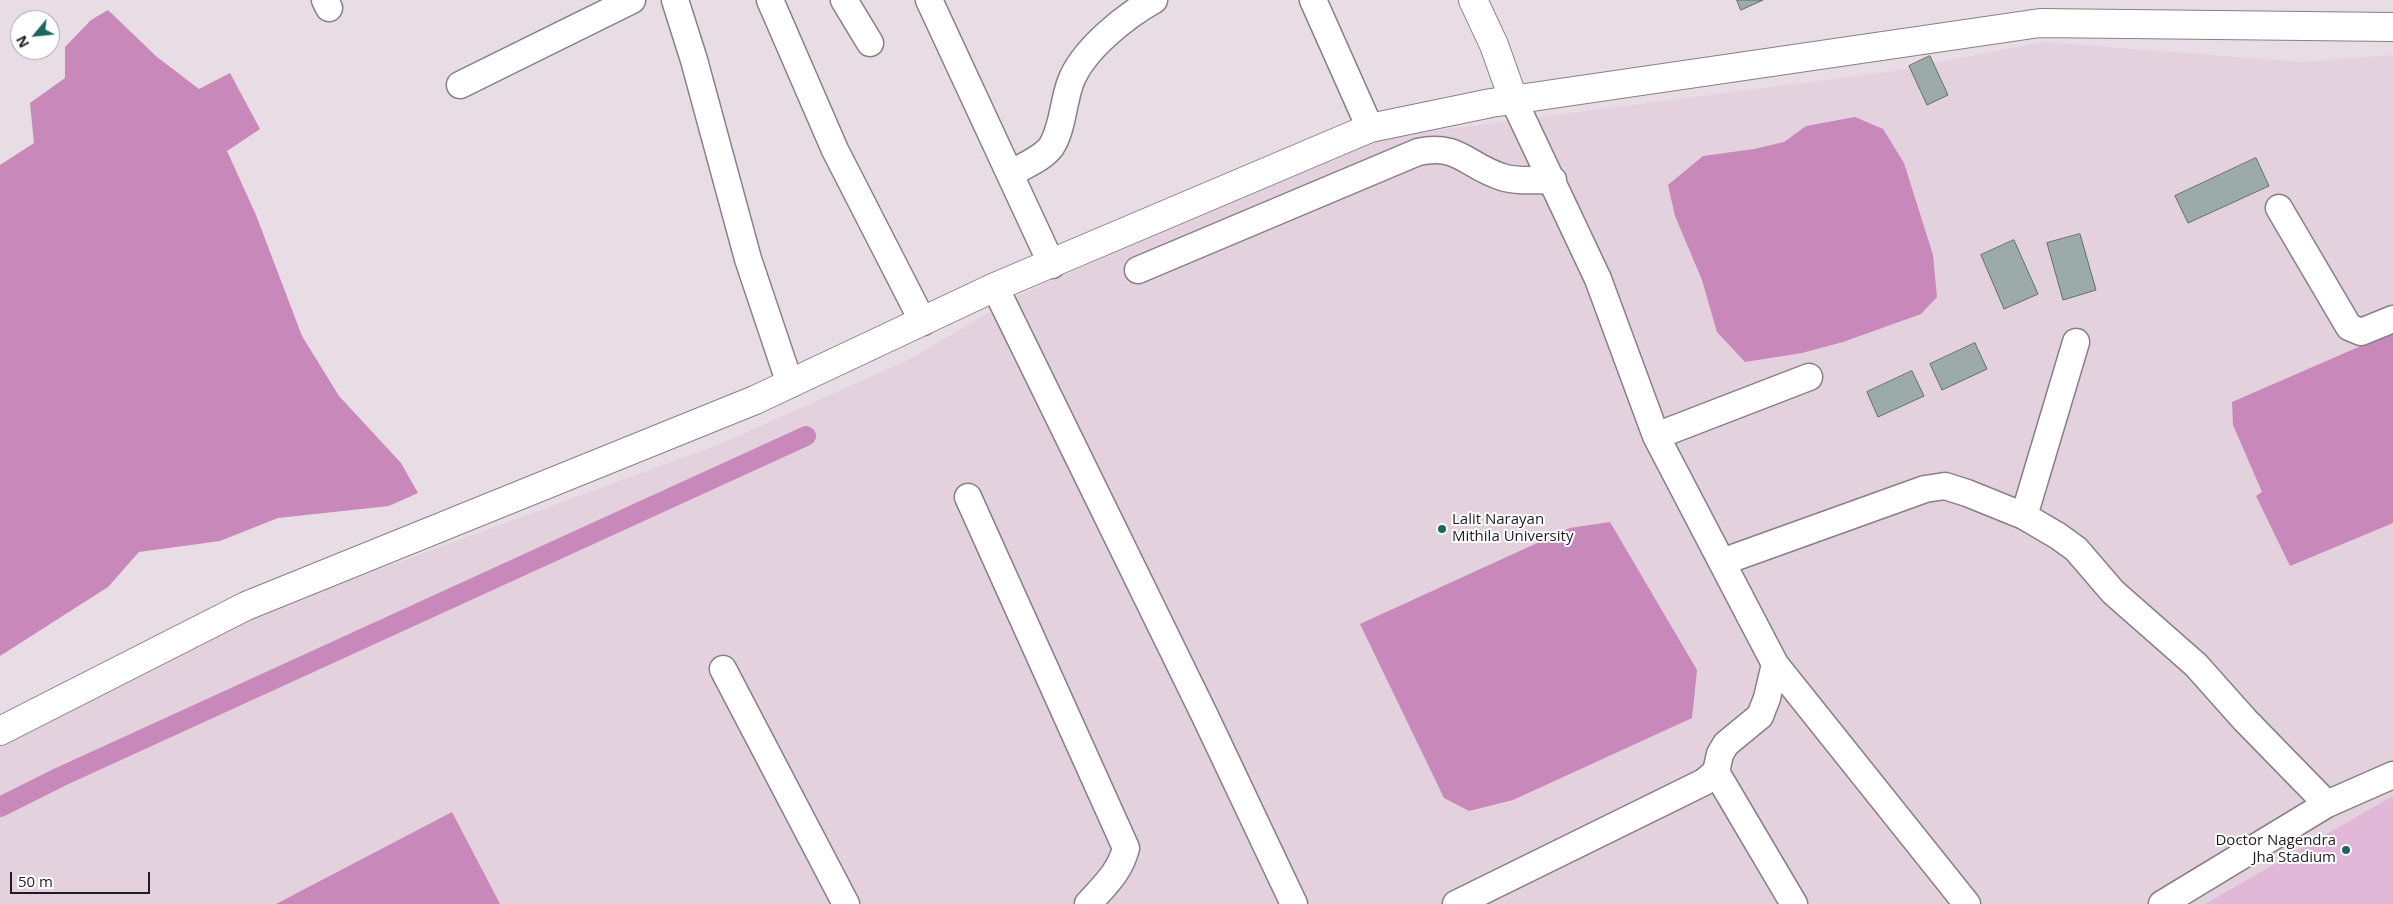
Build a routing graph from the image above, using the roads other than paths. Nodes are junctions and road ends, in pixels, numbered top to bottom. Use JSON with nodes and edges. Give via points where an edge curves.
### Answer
{"nodes":[{"id":1,"x":632,"y":0,"type":"edge"},
{"id":2,"x":675,"y":0,"type":"edge"},
{"id":3,"x":770,"y":0,"type":"edge"},
{"id":4,"x":844,"y":0,"type":"edge"},
{"id":5,"x":929,"y":0,"type":"edge"},
{"id":6,"x":1154,"y":0,"type":"edge"},
{"id":7,"x":1314,"y":0,"type":"edge"},
{"id":8,"x":1473,"y":0,"type":"edge"},
{"id":9,"x":2393,"y":27,"type":"edge"},
{"id":10,"x":870,"y":43,"type":"dead end"},
{"id":11,"x":460,"y":84,"type":"dead end"},
{"id":12,"x":1514,"y":101,"type":"junction"},
{"id":13,"x":1370,"y":128,"type":"junction"},
{"id":14,"x":1010,"y":174,"type":"junction"},
{"id":15,"x":1553,"y":180,"type":"junction"},
{"id":16,"x":2279,"y":208,"type":"dead end"},
{"id":17,"x":1052,"y":265,"type":"junction"},
{"id":18,"x":1138,"y":270,"type":"dead end"},
{"id":19,"x":995,"y":288,"type":"junction"},
{"id":20,"x":2393,"y":319,"type":"edge"},
{"id":21,"x":923,"y":322,"type":"junction"},
{"id":22,"x":2076,"y":342,"type":"dead end"},
{"id":23,"x":1809,"y":376,"type":"dead end"},
{"id":24,"x":790,"y":384,"type":"junction"},
{"id":25,"x":1656,"y":436,"type":"junction"},
{"id":26,"x":968,"y":497,"type":"dead end"},
{"id":27,"x":2024,"y":516,"type":"junction"},
{"id":28,"x":1722,"y":562,"type":"junction"},
{"id":29,"x":1775,"y":664,"type":"junction"},
{"id":30,"x":723,"y":668,"type":"dead end"},
{"id":31,"x":0,"y":731,"type":"edge"},
{"id":32,"x":1716,"y":772,"type":"junction"},
{"id":33,"x":2393,"y":775,"type":"edge"},
{"id":34,"x":2327,"y":804,"type":"junction"},
{"id":35,"x":846,"y":904,"type":"edge"},
{"id":36,"x":1088,"y":904,"type":"edge"},
{"id":37,"x":1294,"y":904,"type":"edge"},
{"id":38,"x":1456,"y":904,"type":"edge"},
{"id":39,"x":1794,"y":904,"type":"edge"},
{"id":40,"x":1967,"y":904,"type":"edge"},
{"id":41,"x":2162,"y":904,"type":"edge"}],
"edges":[{"from":1,"to":11,"type":"street"},
{"from":2,"to":24,"type":"street","via":[[748,259]]},
{"from":3,"to":21,"type":"street","via":[[835,150]]},
{"from":4,"to":10,"type":"street"},
{"from":5,"to":14,"type":"street"},
{"from":6,"to":14,"type":"street","via":[[1109,34],[1080,63],[1071,81],[1052,146]]},
{"from":7,"to":13,"type":"street"},
{"from":8,"to":12,"type":"main road","via":[[1494,45]]},
{"from":9,"to":12,"type":"main road","via":[[2040,23]]},
{"from":12,"to":13,"type":"main road"},
{"from":12,"to":15,"type":"street"},
{"from":13,"to":17,"type":"main road"},
{"from":14,"to":17,"type":"street"},
{"from":15,"to":18,"type":"street","via":[[1504,178],[1453,152],[1433,149],[1418,152]]},
{"from":15,"to":25,"type":"street","via":[[1598,279]]},
{"from":16,"to":20,"type":"street","via":[[2349,327],[2361,332]]},
{"from":17,"to":19,"type":"main road"},
{"from":19,"to":21,"type":"main road"},
{"from":19,"to":37,"type":"street"},
{"from":21,"to":24,"type":"main road"},
{"from":22,"to":27,"type":"street"},
{"from":23,"to":25,"type":"street"},
{"from":24,"to":31,"type":"main road","via":[[246,606]]},
{"from":25,"to":28,"type":"street"},
{"from":26,"to":36,"type":"street","via":[[1126,848],[1115,874]]},
{"from":27,"to":28,"type":"street","via":[[1945,486],[1925,489]]},
{"from":27,"to":34,"type":"street","via":[[2076,549],[2113,592],[2196,665]]},
{"from":28,"to":29,"type":"street"},
{"from":29,"to":32,"type":"street","via":[[1760,716],[1726,744]]},
{"from":29,"to":40,"type":"street"},
{"from":30,"to":35,"type":"street"},
{"from":32,"to":38,"type":"street","via":[[1704,782]]},
{"from":32,"to":39,"type":"street"},
{"from":33,"to":34,"type":"street"},
{"from":34,"to":41,"type":"street"}]}
